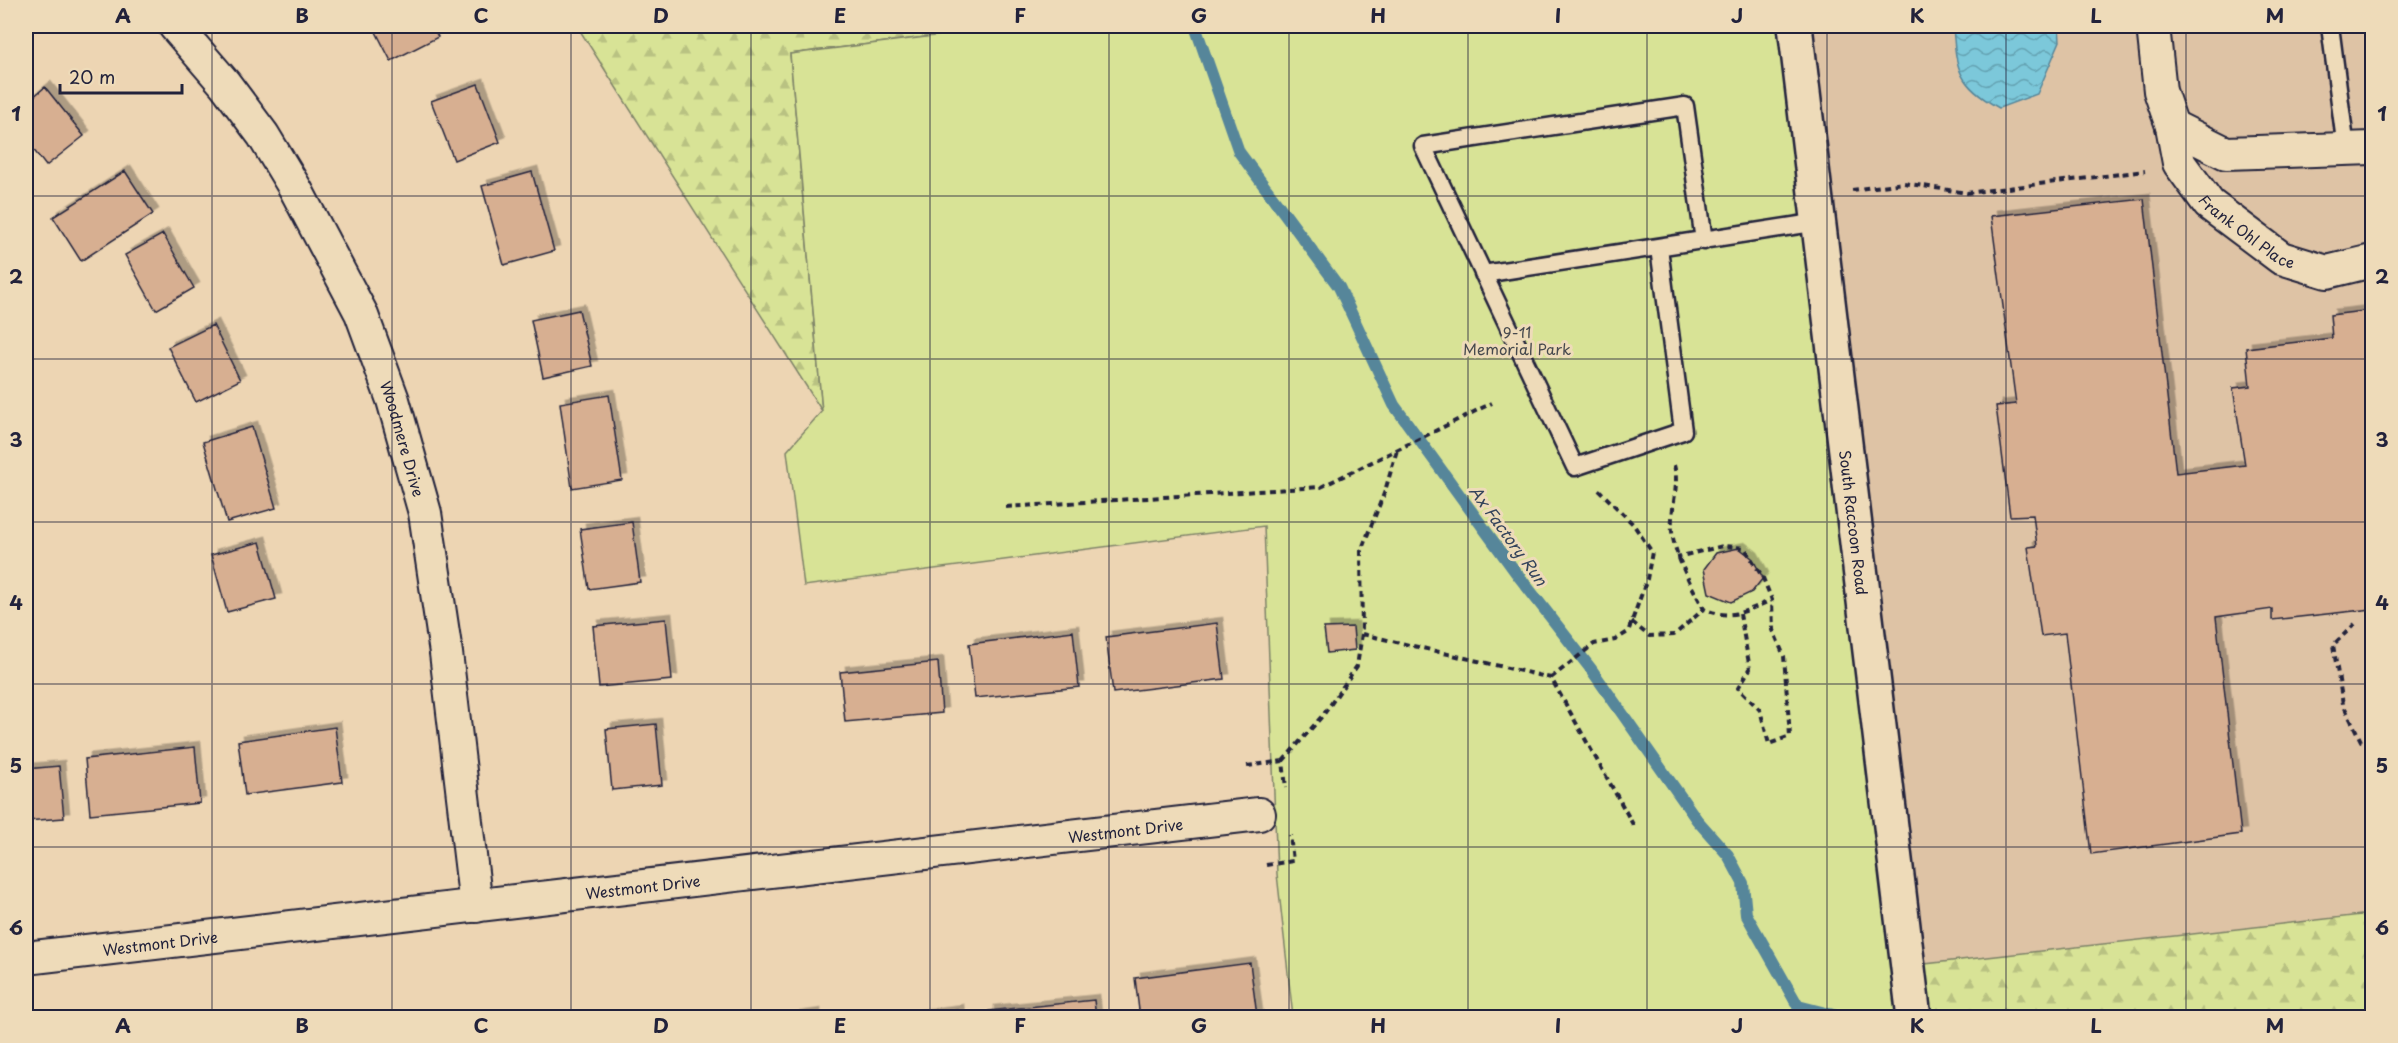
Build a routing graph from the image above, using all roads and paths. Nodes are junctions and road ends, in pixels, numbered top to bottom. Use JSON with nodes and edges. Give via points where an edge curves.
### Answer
{"nodes":[{"id":1,"x":175,"y":26,"type":"edge"},
{"id":2,"x":1796,"y":26,"type":"edge"},
{"id":3,"x":2153,"y":26,"type":"edge"},
{"id":4,"x":2330,"y":26,"type":"edge"},
{"id":5,"x":2172,"y":126,"type":"junction"},
{"id":6,"x":2359,"y":148,"type":"edge"},
{"id":7,"x":2147,"y":171,"type":"dead end"},
{"id":8,"x":1845,"y":191,"type":"dead end"},
{"id":9,"x":1819,"y":222,"type":"junction"},
{"id":10,"x":1704,"y":241,"type":"junction"},
{"id":11,"x":1659,"y":248,"type":"junction"},
{"id":12,"x":2373,"y":261,"type":"edge"},
{"id":13,"x":1483,"y":274,"type":"junction"},
{"id":14,"x":1492,"y":403,"type":"dead end"},
{"id":15,"x":1397,"y":449,"type":"junction"},
{"id":16,"x":1672,"y":456,"type":"dead end"},
{"id":17,"x":1593,"y":482,"type":"dead end"},
{"id":18,"x":1006,"y":507,"type":"dead end"},
{"id":19,"x":1677,"y":557,"type":"junction"},
{"id":20,"x":1772,"y":600,"type":"junction"},
{"id":21,"x":1704,"y":609,"type":"junction"},
{"id":22,"x":1740,"y":614,"type":"junction"},
{"id":23,"x":1632,"y":622,"type":"junction"},
{"id":24,"x":2355,"y":624,"type":"dead end"},
{"id":25,"x":1362,"y":634,"type":"junction"},
{"id":26,"x":1551,"y":678,"type":"junction"},
{"id":27,"x":2373,"y":744,"type":"edge"},
{"id":28,"x":1283,"y":761,"type":"dead end"},
{"id":29,"x":1259,"y":814,"type":"dead end"},
{"id":30,"x":1635,"y":828,"type":"dead end"},
{"id":31,"x":476,"y":906,"type":"junction"},
{"id":32,"x":26,"y":958,"type":"edge"},
{"id":33,"x":1914,"y":1017,"type":"edge"}],
"edges":[{"from":1,"to":31,"type":"street","name":"Woodmere Drive","via":[[256,127],[295,188],[361,313],[393,400],[425,513],[447,653]]},
{"from":2,"to":9,"type":"street","name":"South Raccoon Road"},
{"from":3,"to":5,"type":"street","name":"Frank Ohl Place","via":[[2160,91]]},
{"from":4,"to":6,"type":"lane"},
{"from":5,"to":6,"type":"street","via":[[2226,153]]},
{"from":5,"to":12,"type":"street","name":"Frank Ohl Place","via":[[2179,163],[2209,204],[2281,258],[2327,272]]},
{"from":7,"to":8,"type":"path","via":[[1967,193],[1904,183]]},
{"from":9,"to":10,"type":"lane"},
{"from":9,"to":33,"type":"street","name":"South Raccoon Road"},
{"from":10,"to":11,"type":"lane"},
{"from":10,"to":13,"type":"lane","via":[[1685,106],[1423,146]]},
{"from":11,"to":13,"type":"lane"},
{"from":11,"to":13,"type":"lane","via":[[1683,431],[1575,467]]},
{"from":14,"to":15,"type":"path"},
{"from":15,"to":18,"type":"path","via":[[1321,487]]},
{"from":15,"to":25,"type":"path","via":[[1361,551]]},
{"from":16,"to":19,"type":"path","via":[[1678,481],[1672,510]]},
{"from":17,"to":23,"type":"path","via":[[1633,524],[1652,552]]},
{"from":19,"to":20,"type":"path","via":[[1722,546],[1745,548]]},
{"from":19,"to":21,"type":"path"},
{"from":20,"to":22,"type":"path"},
{"from":20,"to":22,"type":"path","via":[[1773,630],[1784,656],[1790,736],[1769,744],[1760,710],[1738,688],[1750,669]]},
{"from":21,"to":22,"type":"path","via":[[1720,616]]},
{"from":21,"to":23,"type":"path","via":[[1674,635],[1649,636]]},
{"from":23,"to":26,"type":"path","via":[[1628,632],[1615,640],[1594,644]]},
{"from":24,"to":27,"type":"path","via":[[2333,645],[2343,704],[2361,741]]},
{"from":25,"to":26,"type":"path"},
{"from":25,"to":28,"type":"path","via":[[1357,666],[1324,714]]},
{"from":26,"to":30,"type":"path"},
{"from":29,"to":31,"type":"street","name":"Westmont Drive"},
{"from":31,"to":32,"type":"street","name":"Westmont Drive"}]}
